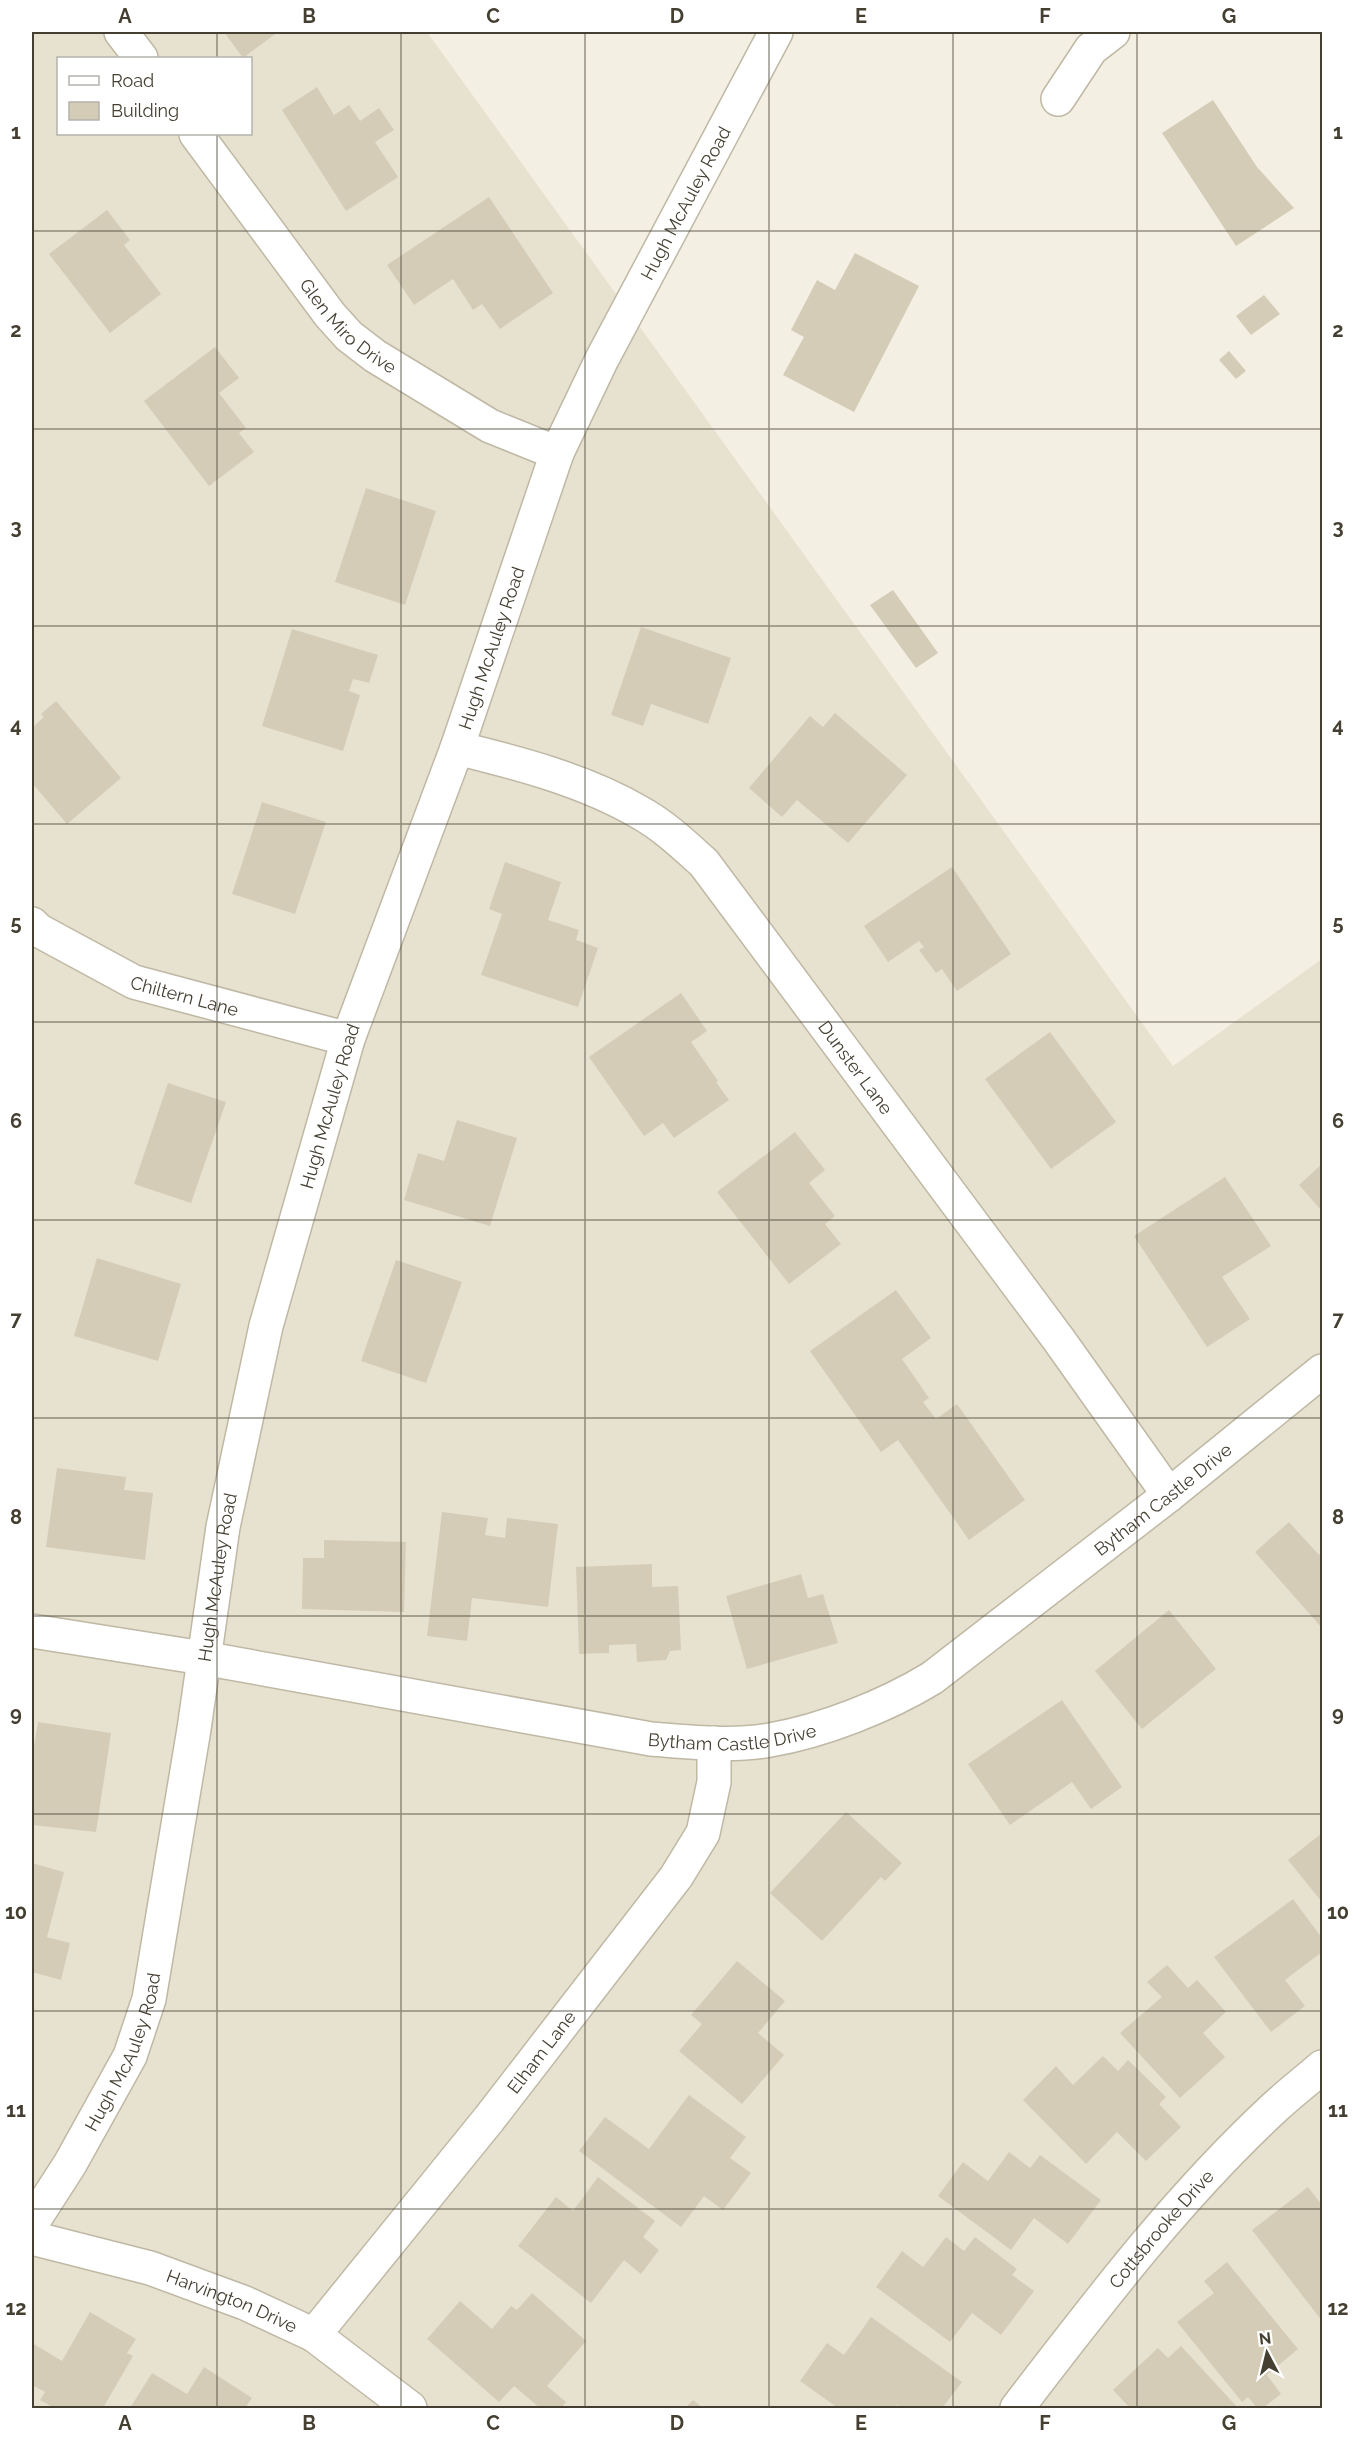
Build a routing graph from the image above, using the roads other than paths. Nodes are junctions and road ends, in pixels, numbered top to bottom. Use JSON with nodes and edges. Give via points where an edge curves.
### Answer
{"nodes":[{"id":1,"x":122,"y":32,"type":"edge"},
{"id":2,"x":776,"y":32,"type":"edge"},
{"id":3,"x":1113,"y":32,"type":"edge"},
{"id":4,"x":140,"y":57,"type":"edge"},
{"id":5,"x":1058,"y":99,"type":"dead end"},
{"id":6,"x":197,"y":135,"type":"edge"},
{"id":7,"x":557,"y":453,"type":"junction"},
{"id":8,"x":457,"y":748,"type":"junction"},
{"id":9,"x":32,"y":924,"type":"edge"},
{"id":10,"x":348,"y":1039,"type":"junction"},
{"id":11,"x":1323,"y":1371,"type":"edge"},
{"id":12,"x":1169,"y":1495,"type":"junction"},
{"id":13,"x":32,"y":1631,"type":"edge"},
{"id":14,"x":203,"y":1658,"type":"junction"},
{"id":15,"x":714,"y":1743,"type":"junction"},
{"id":16,"x":1323,"y":2067,"type":"edge"},
{"id":17,"x":32,"y":2223,"type":"edge"},
{"id":18,"x":32,"y":2238,"type":"edge"},
{"id":19,"x":314,"y":2335,"type":"junction"},
{"id":20,"x":410,"y":2409,"type":"edge"},
{"id":21,"x":1017,"y":2409,"type":"edge"}],
"edges":[{"from":1,"to":4,"type":"street"},
{"from":2,"to":7,"type":"street","name":"Hugh McAuley Road","via":[[602,359]]},
{"from":3,"to":5,"type":"street","via":[[1091,49]]},
{"from":6,"to":7,"type":"street","name":"Glen Miro Drive","via":[[349,336],[490,426]]},
{"from":7,"to":8,"type":"street","name":"Hugh McAuley Road"},
{"from":8,"to":10,"type":"street","name":"Hugh McAuley Road"},
{"from":8,"to":12,"type":"street","name":"Dunster Lane","via":[[511,761],[604,793],[640,812],[704,863],[1045,1321]]},
{"from":9,"to":10,"type":"street","name":"Chiltern Lane","via":[[134,982]]},
{"from":10,"to":14,"type":"street","name":"Hugh McAuley Road","via":[[266,1326],[223,1527]]},
{"from":11,"to":12,"type":"street","name":"Bytham Castle Drive"},
{"from":12,"to":15,"type":"street","name":"Bytham Castle Drive","via":[[967,1653],[907,1694],[820,1728],[769,1741]]},
{"from":13,"to":14,"type":"street","name":"Bytham Castle Drive"},
{"from":14,"to":15,"type":"street","name":"Bytham Castle Drive","via":[[651,1739]]},
{"from":14,"to":17,"type":"street","name":"Hugh McAuley Road","via":[[149,1999],[130,2056]]},
{"from":15,"to":19,"type":"street","name":"Elham Lane","via":[[714,1782],[703,1833],[676,1877],[489,2119]]},
{"from":16,"to":21,"type":"street","name":"Cottsbrooke Drive","via":[[1274,2108],[1195,2188],[1116,2281]]},
{"from":18,"to":19,"type":"street","name":"Harvington Drive","via":[[150,2268],[245,2303]]},
{"from":19,"to":20,"type":"street","name":"Harvington Drive"}]}
